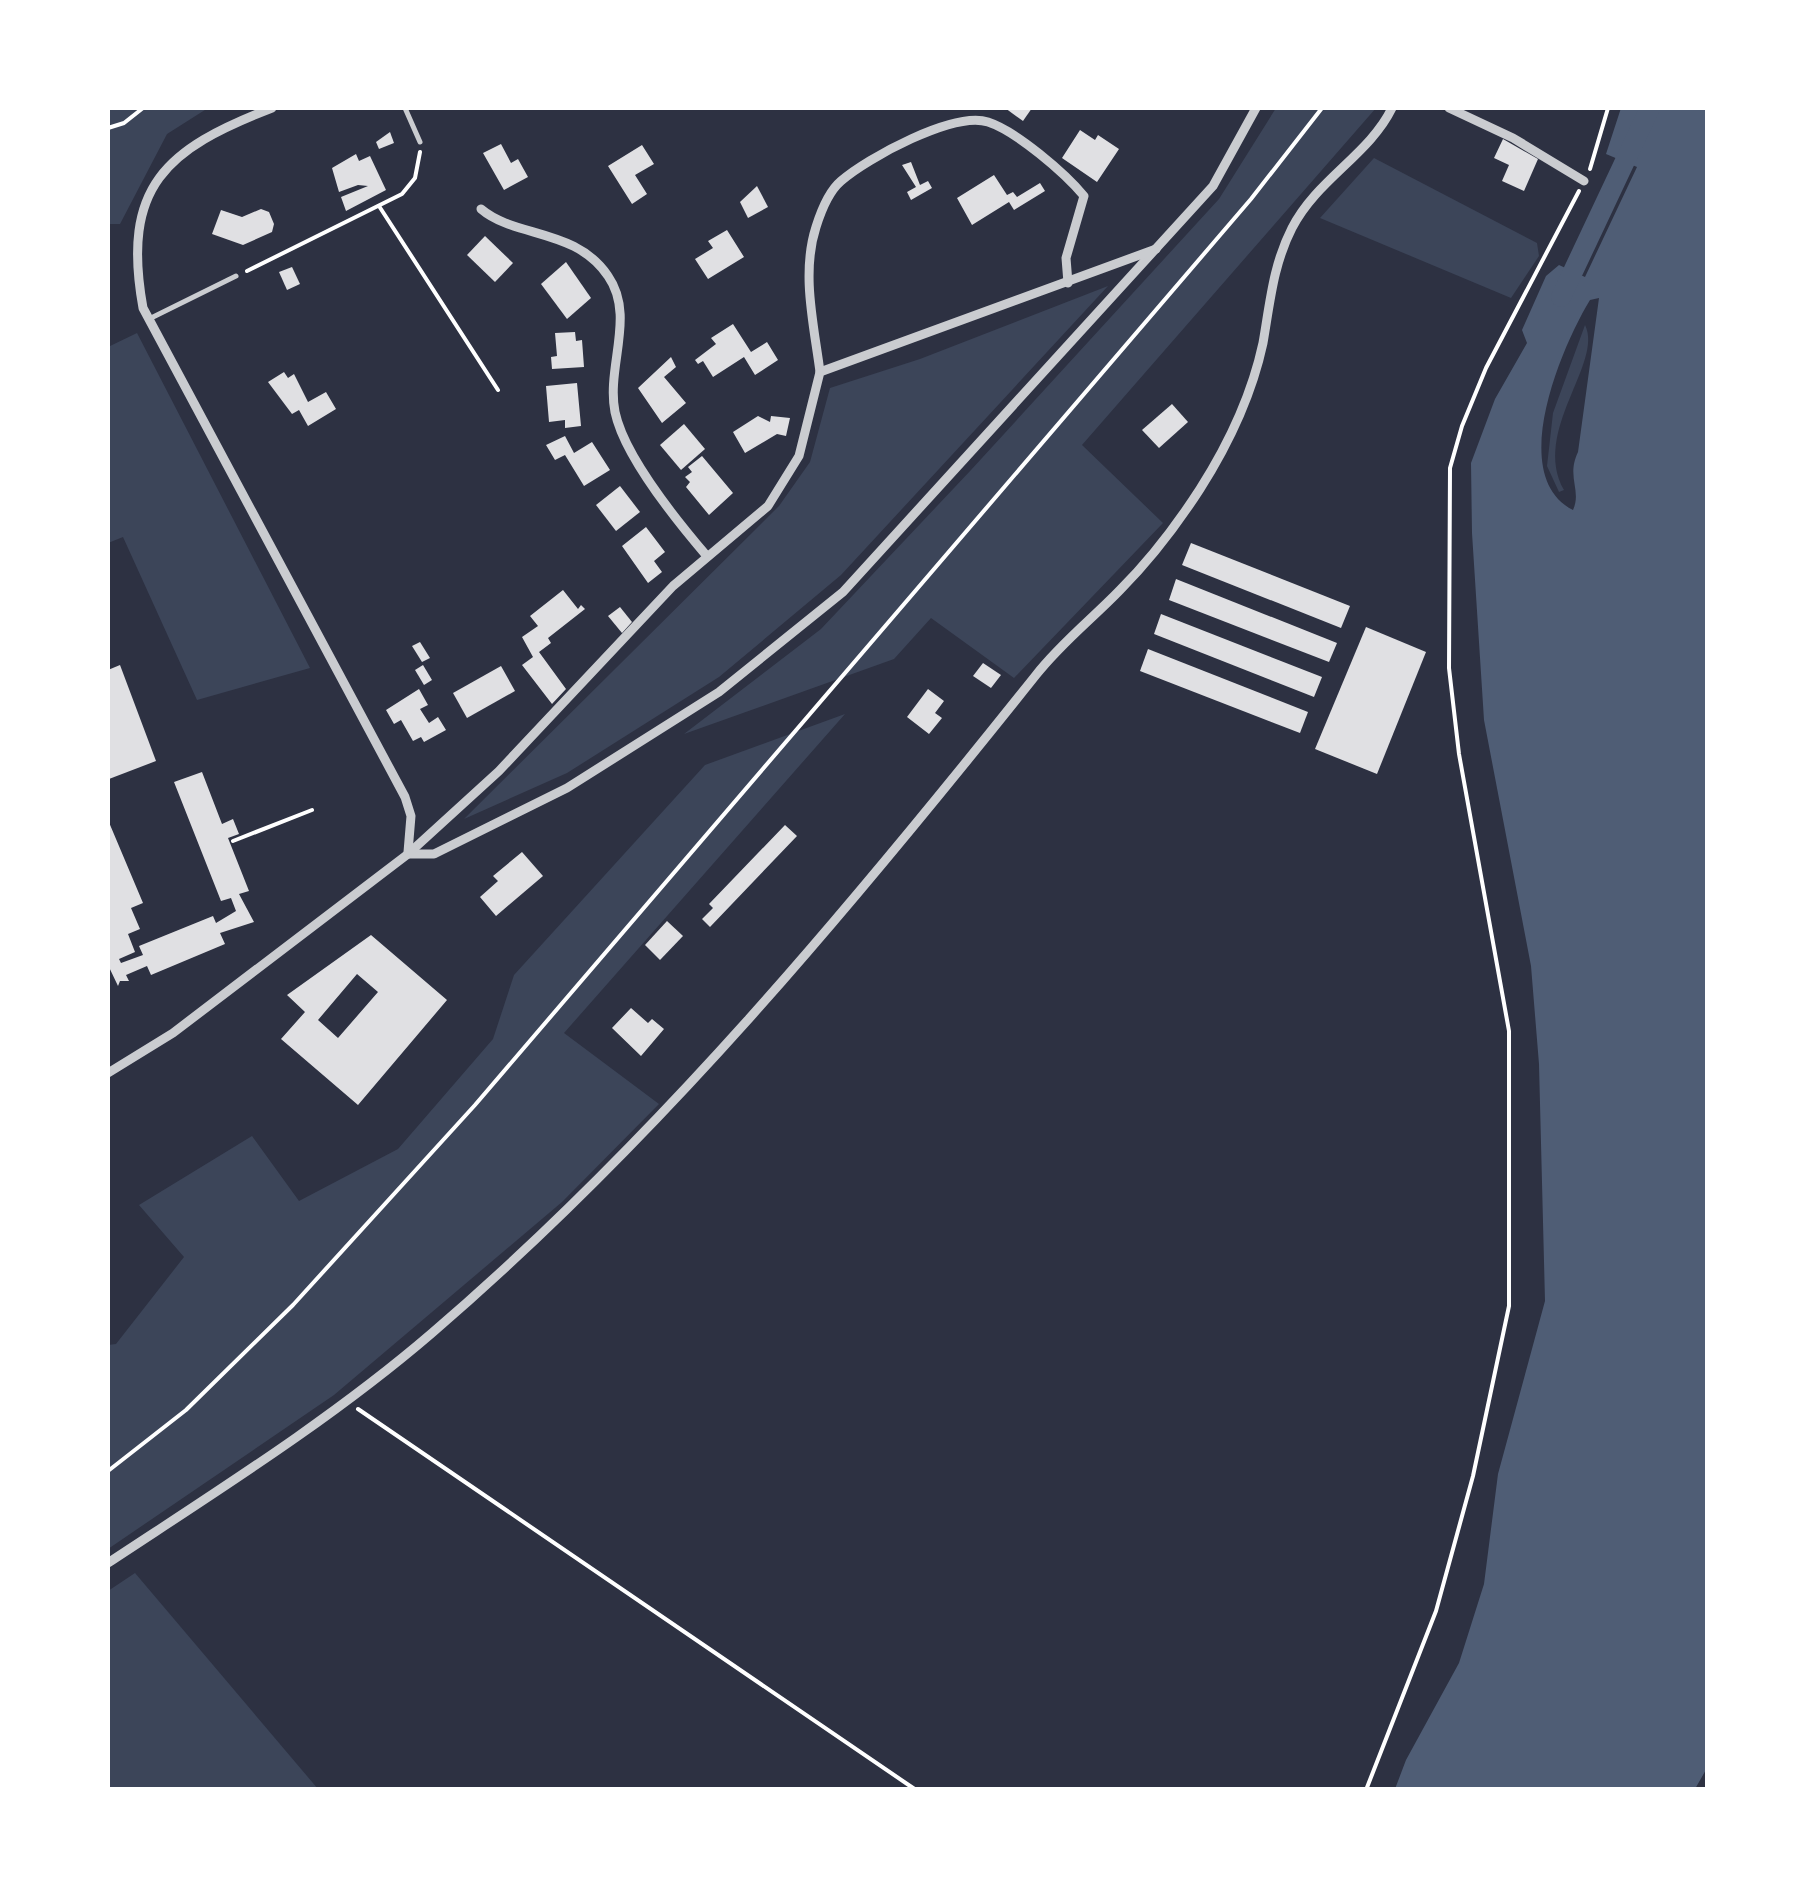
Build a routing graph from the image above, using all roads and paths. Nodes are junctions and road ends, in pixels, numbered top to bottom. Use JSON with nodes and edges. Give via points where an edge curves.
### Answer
{"nodes":[{"id":1,"x":143,"y":108,"type":"edge"},
{"id":2,"x":272,"y":108,"type":"edge"},
{"id":3,"x":405,"y":108,"type":"edge"},
{"id":4,"x":1256,"y":108,"type":"edge"},
{"id":5,"x":1322,"y":108,"type":"edge"},
{"id":6,"x":1392,"y":108,"type":"edge"},
{"id":7,"x":1449,"y":108,"type":"edge"},
{"id":8,"x":1608,"y":108,"type":"edge"},
{"id":9,"x":108,"y":128,"type":"edge"},
{"id":10,"x":420,"y":142,"type":"joint"},
{"id":11,"x":1584,"y":181,"type":"junction"},
{"id":12,"x":379,"y":206,"type":"junction"},
{"id":13,"x":481,"y":209,"type":"dead end"},
{"id":14,"x":1156,"y":250,"type":"junction"},
{"id":15,"x":236,"y":276,"type":"joint"},
{"id":16,"x":1068,"y":283,"type":"junction"},
{"id":17,"x":150,"y":319,"type":"junction"},
{"id":18,"x":820,"y":372,"type":"junction"},
{"id":19,"x":498,"y":390,"type":"dead end"},
{"id":20,"x":706,"y":555,"type":"junction"},
{"id":21,"x":312,"y":810,"type":"dead end"},
{"id":22,"x":233,"y":841,"type":"dead end"},
{"id":23,"x":408,"y":854,"type":"junction"},
{"id":24,"x":108,"y":1073,"type":"edge"},
{"id":25,"x":346,"y":1401,"type":"junction"},
{"id":26,"x":108,"y":1471,"type":"edge"},
{"id":27,"x":108,"y":1563,"type":"edge"},
{"id":28,"x":916,"y":1790,"type":"edge"},
{"id":29,"x":1366,"y":1790,"type":"edge"}],
"edges":[{"from":1,"to":9,"type":"path"},
{"from":2,"to":17,"type":"street","via":[[213,131],[163,170],[146,198],[137,274]]},
{"from":3,"to":10,"type":"lane"},
{"from":4,"to":14,"type":"street","via":[[1213,186]]},
{"from":5,"to":26,"type":"path","via":[[475,1105],[293,1305],[186,1410]]},
{"from":6,"to":25,"type":"street","via":[[1380,133],[1314,193],[1292,228],[1271,282],[1262,346],[1240,415],[1200,488],[1125,586],[1048,659],[853,898],[588,1189],[431,1334]]},
{"from":7,"to":11,"type":"street"},
{"from":8,"to":11,"type":"path"},
{"from":10,"to":12,"type":"path","via":[[415,178]]},
{"from":11,"to":29,"type":"path","via":[[1486,368],[1450,468],[1449,668],[1509,1031],[1510,1306],[1436,1610]]},
{"from":12,"to":15,"type":"path"},
{"from":12,"to":19,"type":"path"},
{"from":13,"to":20,"type":"street","via":[[500,222],[547,233],[608,274],[621,314],[616,414],[632,450]]},
{"from":14,"to":16,"type":"street"},
{"from":14,"to":23,"type":"street","via":[[827,605],[718,692],[567,788],[434,854]]},
{"from":15,"to":17,"type":"lane"},
{"from":16,"to":18,"type":"street"},
{"from":16,"to":18,"type":"street","via":[[1066,258],[1084,196],[991,122],[961,120],[886,154],[828,196],[808,263]]},
{"from":17,"to":23,"type":"street","via":[[405,797]]},
{"from":18,"to":20,"type":"street","via":[[786,482],[768,506]]},
{"from":20,"to":23,"type":"street","via":[[500,771]]},
{"from":21,"to":22,"type":"path"},
{"from":23,"to":24,"type":"street","via":[[173,1033]]},
{"from":25,"to":27,"type":"street"},
{"from":25,"to":28,"type":"path"}]}
